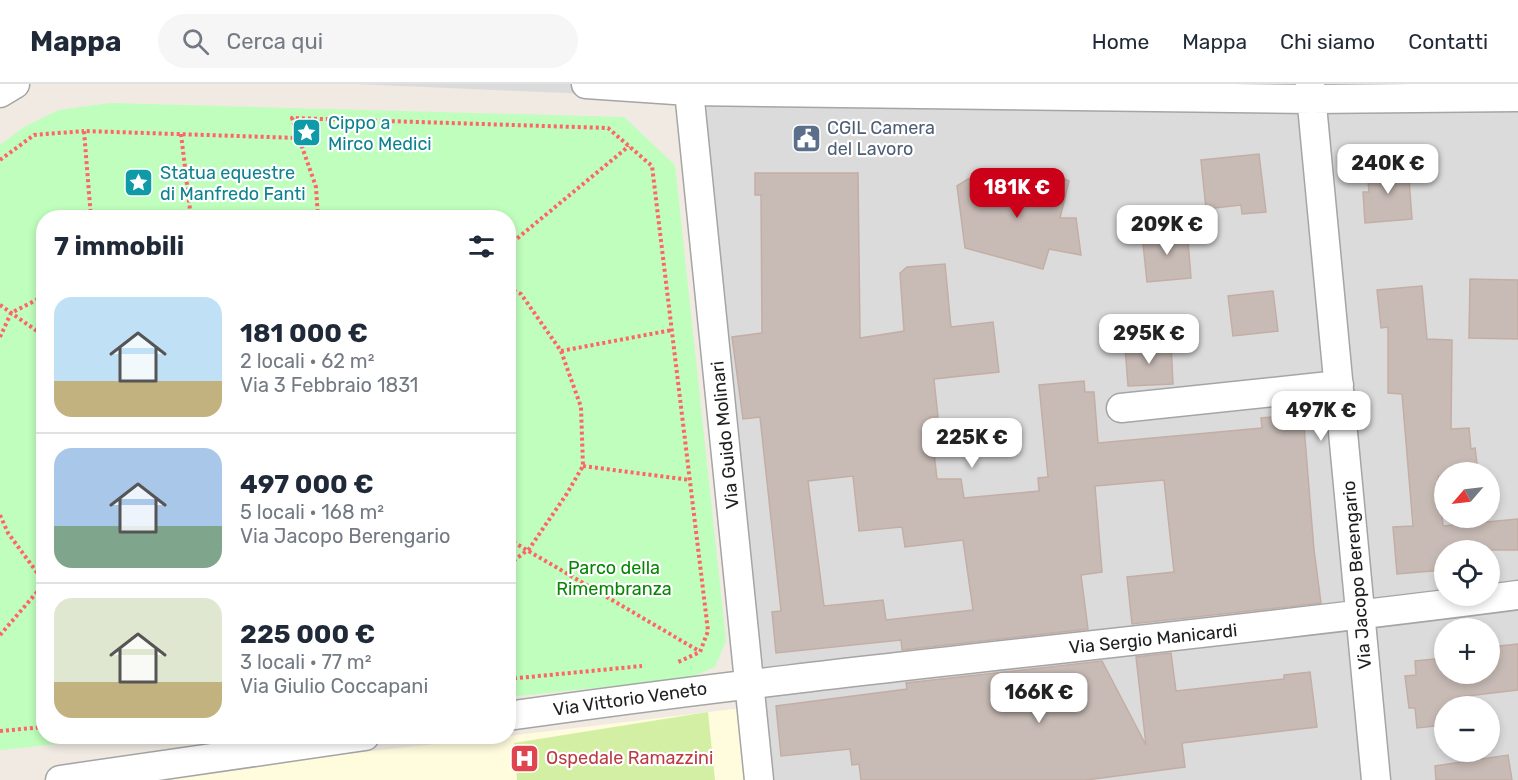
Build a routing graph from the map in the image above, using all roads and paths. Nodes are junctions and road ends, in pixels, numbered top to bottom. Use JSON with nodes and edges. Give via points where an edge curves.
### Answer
{"nodes":[{"id":1,"x":15,"y":84,"type":"edge"},
{"id":2,"x":586,"y":84,"type":"edge"},
{"id":3,"x":752,"y":87,"type":"edge"},
{"id":4,"x":688,"y":91,"type":"junction"},
{"id":5,"x":1310,"y":92,"type":"edge"},
{"id":6,"x":0,"y":93,"type":"edge"},
{"id":7,"x":1518,"y":97,"type":"edge"},
{"id":8,"x":84,"y":131,"type":"junction"},
{"id":9,"x":181,"y":134,"type":"junction"},
{"id":10,"x":299,"y":138,"type":"junction"},
{"id":11,"x":629,"y":146,"type":"junction"},
{"id":12,"x":0,"y":160,"type":"edge"},
{"id":13,"x":90,"y":210,"type":"edge"},
{"id":14,"x":190,"y":210,"type":"edge"},
{"id":15,"x":317,"y":210,"type":"edge"},
{"id":16,"x":516,"y":239,"type":"edge"},
{"id":17,"x":516,"y":292,"type":"edge"},
{"id":18,"x":36,"y":300,"type":"edge"},
{"id":19,"x":0,"y":305,"type":"edge"},
{"id":20,"x":12,"y":313,"type":"junction"},
{"id":21,"x":36,"y":330,"type":"edge"},
{"id":22,"x":672,"y":330,"type":"junction"},
{"id":23,"x":0,"y":337,"type":"edge"},
{"id":24,"x":561,"y":351,"type":"junction"},
{"id":25,"x":1338,"y":385,"type":"junction"},
{"id":26,"x":1122,"y":408,"type":"dead end"},
{"id":27,"x":583,"y":466,"type":"junction"},
{"id":28,"x":690,"y":480,"type":"junction"},
{"id":29,"x":0,"y":515,"type":"edge"},
{"id":30,"x":516,"y":543,"type":"edge"},
{"id":31,"x":529,"y":549,"type":"junction"},
{"id":32,"x":516,"y":559,"type":"edge"},
{"id":33,"x":36,"y":572,"type":"edge"},
{"id":34,"x":36,"y":592,"type":"edge"},
{"id":35,"x":1518,"y":595,"type":"edge"},
{"id":36,"x":1360,"y":616,"type":"junction"},
{"id":37,"x":0,"y":635,"type":"edge"},
{"id":38,"x":700,"y":652,"type":"junction"},
{"id":39,"x":666,"y":664,"type":"dead end"},
{"id":40,"x":644,"y":666,"type":"dead end"},
{"id":41,"x":516,"y":679,"type":"edge"},
{"id":42,"x":751,"y":682,"type":"junction"},
{"id":43,"x":516,"y":715,"type":"edge"},
{"id":44,"x":36,"y":728,"type":"edge"},
{"id":45,"x":0,"y":731,"type":"edge"},
{"id":46,"x":310,"y":744,"type":"edge"},
{"id":47,"x":60,"y":780,"type":"edge"},
{"id":48,"x":759,"y":780,"type":"edge"},
{"id":49,"x":1376,"y":780,"type":"edge"}],
"edges":[{"from":1,"to":6,"type":"street"},
{"from":2,"to":4,"type":"street"},
{"from":3,"to":4,"type":"street"},
{"from":3,"to":5,"type":"street"},
{"from":4,"to":42,"type":"street","name":"Via Guido Molinari"},
{"from":5,"to":7,"type":"street"},
{"from":5,"to":25,"type":"street","name":"Via Jacopo Berengario"},
{"from":8,"to":9,"type":"path"},
{"from":8,"to":12,"type":"path","via":[[34,135]]},
{"from":8,"to":13,"type":"path"},
{"from":9,"to":10,"type":"path"},
{"from":9,"to":14,"type":"path"},
{"from":10,"to":11,"type":"path","via":[[292,118],[608,128]]},
{"from":10,"to":15,"type":"path","via":[[316,187]]},
{"from":11,"to":16,"type":"path"},
{"from":11,"to":22,"type":"path","via":[[652,166]]},
{"from":17,"to":24,"type":"path"},
{"from":18,"to":20,"type":"path"},
{"from":19,"to":20,"type":"path"},
{"from":20,"to":21,"type":"path"},
{"from":20,"to":23,"type":"path"},
{"from":22,"to":24,"type":"path"},
{"from":22,"to":28,"type":"path"},
{"from":24,"to":27,"type":"path","via":[[581,407]]},
{"from":25,"to":26,"type":"street"},
{"from":25,"to":36,"type":"street","name":"Via Jacopo Berengario"},
{"from":27,"to":28,"type":"path"},
{"from":27,"to":31,"type":"path"},
{"from":28,"to":38,"type":"path","via":[[708,631]]},
{"from":29,"to":33,"type":"path"},
{"from":30,"to":31,"type":"path"},
{"from":31,"to":32,"type":"path"},
{"from":31,"to":38,"type":"path"},
{"from":34,"to":37,"type":"path"},
{"from":35,"to":36,"type":"street","name":"Via Sergio Manicardi"},
{"from":36,"to":42,"type":"street","name":"Via Sergio Manicardi"},
{"from":36,"to":49,"type":"street","name":"Via Jacopo Berengario"},
{"from":38,"to":39,"type":"path"},
{"from":40,"to":41,"type":"path"},
{"from":42,"to":43,"type":"street","name":"Via Vittorio Veneto"},
{"from":42,"to":48,"type":"street","name":"Via Guido Molinari"},
{"from":44,"to":45,"type":"path"},
{"from":46,"to":47,"type":"street"}]}
